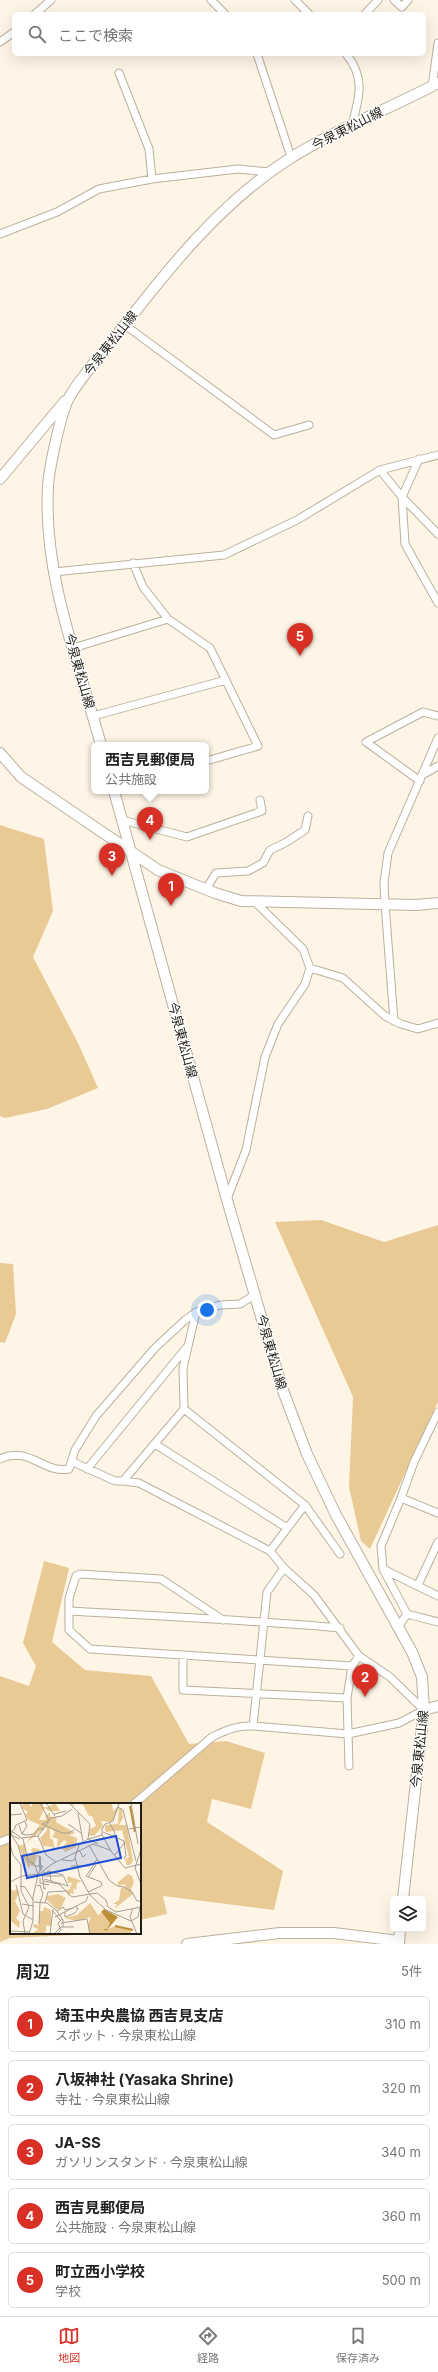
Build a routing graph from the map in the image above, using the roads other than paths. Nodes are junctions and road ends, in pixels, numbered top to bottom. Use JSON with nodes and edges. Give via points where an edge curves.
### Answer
{"nodes":[{"id":1,"x":51,"y":0,"type":"edge"},
{"id":2,"x":211,"y":0,"type":"edge"},
{"id":3,"x":296,"y":0,"type":"edge"},
{"id":4,"x":378,"y":0,"type":"edge"},
{"id":5,"x":394,"y":0,"type":"edge"},
{"id":6,"x":408,"y":0,"type":"edge"},
{"id":7,"x":37,"y":12,"type":"edge"},
{"id":8,"x":223,"y":12,"type":"edge"},
{"id":9,"x":307,"y":12,"type":"edge"},
{"id":10,"x":367,"y":12,"type":"edge"},
{"id":11,"x":12,"y":33,"type":"edge"},
{"id":12,"x":0,"y":42,"type":"edge"},
{"id":13,"x":438,"y":43,"type":"edge"},
{"id":14,"x":258,"y":56,"type":"edge"},
{"id":15,"x":348,"y":56,"type":"edge"},
{"id":16,"x":119,"y":74,"type":"dead end"},
{"id":17,"x":438,"y":75,"type":"edge"},
{"id":18,"x":435,"y":85,"type":"edge"},
{"id":19,"x":352,"y":125,"type":"junction"},
{"id":20,"x":291,"y":157,"type":"junction"},
{"id":21,"x":269,"y":172,"type":"junction"},
{"id":22,"x":152,"y":179,"type":"junction"},
{"id":23,"x":0,"y":234,"type":"edge"},
{"id":24,"x":125,"y":325,"type":"junction"},
{"id":25,"x":68,"y":397,"type":"junction"},
{"id":26,"x":309,"y":425,"type":"dead end"},
{"id":27,"x":438,"y":454,"type":"edge"},
{"id":28,"x":419,"y":459,"type":"junction"},
{"id":29,"x":380,"y":470,"type":"junction"},
{"id":30,"x":0,"y":480,"type":"edge"},
{"id":31,"x":402,"y":497,"type":"junction"},
{"id":32,"x":438,"y":534,"type":"edge"},
{"id":33,"x":133,"y":564,"type":"junction"},
{"id":34,"x":54,"y":572,"type":"junction"},
{"id":35,"x":438,"y":603,"type":"edge"},
{"id":36,"x":168,"y":619,"type":"junction"},
{"id":37,"x":73,"y":648,"type":"junction"},
{"id":38,"x":226,"y":680,"type":"junction"},
{"id":39,"x":93,"y":716,"type":"junction"},
{"id":40,"x":438,"y":716,"type":"edge"},
{"id":41,"x":438,"y":738,"type":"edge"},
{"id":42,"x":100,"y":742,"type":"edge"},
{"id":43,"x":0,"y":753,"type":"edge"},
{"id":44,"x":209,"y":760,"type":"edge"},
{"id":45,"x":438,"y":766,"type":"edge"},
{"id":46,"x":424,"y":774,"type":"junction"},
{"id":47,"x":420,"y":782,"type":"junction"},
{"id":48,"x":115,"y":794,"type":"edge"},
{"id":49,"x":260,"y":800,"type":"dead end"},
{"id":50,"x":308,"y":816,"type":"dead end"},
{"id":51,"x":122,"y":820,"type":"junction"},
{"id":52,"x":131,"y":853,"type":"junction"},
{"id":53,"x":206,"y":889,"type":"junction"},
{"id":54,"x":254,"y":901,"type":"junction"},
{"id":55,"x":438,"y":903,"type":"edge"},
{"id":56,"x":385,"y":904,"type":"junction"},
{"id":57,"x":310,"y":968,"type":"junction"},
{"id":58,"x":394,"y":1021,"type":"junction"},
{"id":59,"x":438,"y":1023,"type":"edge"},
{"id":60,"x":227,"y":1200,"type":"junction"},
{"id":61,"x":256,"y":1294,"type":"junction"},
{"id":62,"x":196,"y":1312,"type":"junction"},
{"id":63,"x":188,"y":1346,"type":"junction"},
{"id":64,"x":184,"y":1409,"type":"junction"},
{"id":65,"x":438,"y":1412,"type":"edge"},
{"id":66,"x":155,"y":1444,"type":"junction"},
{"id":67,"x":0,"y":1459,"type":"edge"},
{"id":68,"x":73,"y":1462,"type":"junction"},
{"id":69,"x":87,"y":1469,"type":"junction"},
{"id":70,"x":123,"y":1482,"type":"junction"},
{"id":71,"x":401,"y":1498,"type":"junction"},
{"id":72,"x":305,"y":1505,"type":"junction"},
{"id":73,"x":438,"y":1513,"type":"edge"},
{"id":74,"x":287,"y":1528,"type":"junction"},
{"id":75,"x":438,"y":1542,"type":"edge"},
{"id":76,"x":270,"y":1551,"type":"junction"},
{"id":77,"x":340,"y":1554,"type":"dead end"},
{"id":78,"x":284,"y":1568,"type":"junction"},
{"id":79,"x":383,"y":1569,"type":"junction"},
{"id":80,"x":418,"y":1585,"type":"junction"},
{"id":81,"x":438,"y":1596,"type":"edge"},
{"id":82,"x":69,"y":1611,"type":"junction"},
{"id":83,"x":407,"y":1614,"type":"junction"},
{"id":84,"x":223,"y":1620,"type":"junction"},
{"id":85,"x":264,"y":1621,"type":"junction"},
{"id":86,"x":438,"y":1622,"type":"edge"},
{"id":87,"x":398,"y":1627,"type":"junction"},
{"id":88,"x":340,"y":1628,"type":"junction"},
{"id":89,"x":183,"y":1655,"type":"junction"},
{"id":90,"x":358,"y":1656,"type":"junction"},
{"id":91,"x":261,"y":1660,"type":"junction"},
{"id":92,"x":352,"y":1666,"type":"junction"},
{"id":93,"x":257,"y":1694,"type":"junction"},
{"id":94,"x":347,"y":1698,"type":"junction"},
{"id":95,"x":438,"y":1706,"type":"edge"},
{"id":96,"x":424,"y":1710,"type":"junction"},
{"id":97,"x":253,"y":1726,"type":"junction"},
{"id":98,"x":348,"y":1734,"type":"junction"},
{"id":99,"x":348,"y":1766,"type":"dead end"},
{"id":100,"x":135,"y":1803,"type":"edge"},
{"id":101,"x":10,"y":1838,"type":"edge"},
{"id":102,"x":0,"y":1842,"type":"edge"},
{"id":103,"x":403,"y":1896,"type":"edge"},
{"id":104,"x":400,"y":1932,"type":"edge"},
{"id":105,"x":399,"y":1943,"type":"edge"},
{"id":106,"x":187,"y":1944,"type":"edge"}],
"edges":[{"from":1,"to":7,"type":"street"},
{"from":2,"to":8,"type":"street"},
{"from":3,"to":9,"type":"street"},
{"from":4,"to":10,"type":"street"},
{"from":5,"to":6,"type":"street","via":[[402,7]]},
{"from":11,"to":12,"type":"street"},
{"from":13,"to":18,"type":"street"},
{"from":14,"to":20,"type":"street"},
{"from":15,"to":19,"type":"street","via":[[354,62],[360,92]]},
{"from":16,"to":22,"type":"street","via":[[149,149]]},
{"from":17,"to":18,"type":"street"},
{"from":18,"to":19,"type":"main road","name":"今泉東松山線"},
{"from":19,"to":20,"type":"main road","name":"今泉東松山線"},
{"from":20,"to":21,"type":"main road","name":"今泉東松山線"},
{"from":21,"to":22,"type":"street","via":[[238,169]]},
{"from":21,"to":24,"type":"main road","name":"今泉東松山線","via":[[210,224]]},
{"from":22,"to":23,"type":"street","via":[[99,189],[57,212]]},
{"from":24,"to":25,"type":"main road","name":"今泉東松山線"},
{"from":24,"to":26,"type":"street","via":[[274,435]]},
{"from":25,"to":30,"type":"main road"},
{"from":25,"to":34,"type":"main road","name":"今泉東松山線","via":[[48,485],[48,523]]},
{"from":27,"to":28,"type":"street"},
{"from":28,"to":29,"type":"street"},
{"from":28,"to":31,"type":"street"},
{"from":29,"to":31,"type":"street"},
{"from":29,"to":33,"type":"street","via":[[297,520],[224,555]]},
{"from":31,"to":32,"type":"street"},
{"from":31,"to":35,"type":"street","via":[[405,544]]},
{"from":33,"to":34,"type":"street"},
{"from":33,"to":36,"type":"street","via":[[143,587]]},
{"from":34,"to":37,"type":"main road","name":"今泉東松山線"},
{"from":36,"to":37,"type":"street"},
{"from":36,"to":38,"type":"street","via":[[210,648]]},
{"from":37,"to":39,"type":"main road","name":"今泉東松山線"},
{"from":38,"to":39,"type":"street"},
{"from":38,"to":44,"type":"street","via":[[258,746]]},
{"from":39,"to":42,"type":"main road","name":"今泉東松山線"},
{"from":40,"to":47,"type":"street","via":[[423,712],[366,742]]},
{"from":41,"to":46,"type":"street"},
{"from":43,"to":52,"type":"main road","via":[[21,777]]},
{"from":45,"to":46,"type":"street"},
{"from":46,"to":47,"type":"street"},
{"from":47,"to":56,"type":"street","via":[[388,853],[384,883]]},
{"from":48,"to":51,"type":"main road","name":"今泉東松山線"},
{"from":49,"to":51,"type":"street","via":[[262,811],[187,837]]},
{"from":50,"to":53,"type":"street","via":[[305,830],[270,850],[263,863],[248,871],[216,873]]},
{"from":51,"to":52,"type":"main road","name":"今泉東松山線"},
{"from":52,"to":53,"type":"main road","via":[[158,870]]},
{"from":52,"to":60,"type":"main road","name":"今泉東松山線"},
{"from":53,"to":54,"type":"main road","via":[[241,901]]},
{"from":54,"to":56,"type":"main road"},
{"from":54,"to":57,"type":"street","via":[[303,949]]},
{"from":55,"to":56,"type":"main road"},
{"from":56,"to":58,"type":"street"},
{"from":57,"to":58,"type":"street","via":[[343,978]]},
{"from":57,"to":60,"type":"street","via":[[305,984],[278,1024],[265,1057],[246,1150]]},
{"from":58,"to":59,"type":"street","via":[[418,1029]]},
{"from":60,"to":61,"type":"main road","name":"今泉東松山線"},
{"from":61,"to":62,"type":"street","via":[[240,1304],[220,1305]]},
{"from":61,"to":87,"type":"main road","name":"今泉東松山線","via":[[282,1388],[307,1454],[336,1515]]},
{"from":62,"to":63,"type":"street"},
{"from":62,"to":68,"type":"street","via":[[155,1348],[96,1416],[76,1450]]},
{"from":63,"to":64,"type":"street","via":[[183,1368]]},
{"from":63,"to":69,"type":"street"},
{"from":64,"to":66,"type":"street"},
{"from":64,"to":72,"type":"street"},
{"from":65,"to":71,"type":"street","via":[[414,1462]]},
{"from":66,"to":70,"type":"street"},
{"from":66,"to":74,"type":"street"},
{"from":67,"to":68,"type":"street","via":[[27,1456],[44,1466],[63,1470],[69,1469]]},
{"from":68,"to":69,"type":"street"},
{"from":69,"to":70,"type":"street"},
{"from":70,"to":76,"type":"street","via":[[139,1483]]},
{"from":71,"to":73,"type":"street"},
{"from":71,"to":79,"type":"street","via":[[381,1546]]},
{"from":72,"to":74,"type":"street"},
{"from":72,"to":77,"type":"street"},
{"from":74,"to":76,"type":"street"},
{"from":75,"to":80,"type":"street"},
{"from":76,"to":78,"type":"street"},
{"from":78,"to":85,"type":"street","via":[[267,1592]]},
{"from":78,"to":88,"type":"street","via":[[314,1595]]},
{"from":79,"to":80,"type":"street"},
{"from":79,"to":83,"type":"street"},
{"from":80,"to":81,"type":"street"},
{"from":82,"to":84,"type":"street"},
{"from":82,"to":84,"type":"street","via":[[69,1598],[76,1576],[80,1574],[161,1579]]},
{"from":82,"to":89,"type":"street","via":[[69,1630],[90,1649]]},
{"from":83,"to":86,"type":"street"},
{"from":83,"to":87,"type":"street"},
{"from":84,"to":85,"type":"street"},
{"from":85,"to":88,"type":"street"},
{"from":85,"to":91,"type":"street"},
{"from":87,"to":96,"type":"main road","name":"今泉東松山線","via":[[422,1677]]},
{"from":88,"to":90,"type":"street"},
{"from":89,"to":91,"type":"street"},
{"from":89,"to":93,"type":"street","via":[[184,1690]]},
{"from":90,"to":92,"type":"street"},
{"from":90,"to":96,"type":"street","via":[[390,1677]]},
{"from":91,"to":92,"type":"street"},
{"from":91,"to":93,"type":"street"},
{"from":92,"to":94,"type":"street"},
{"from":93,"to":94,"type":"street"},
{"from":93,"to":97,"type":"street"},
{"from":94,"to":98,"type":"street"},
{"from":95,"to":96,"type":"main road"},
{"from":96,"to":98,"type":"street","via":[[399,1723]]},
{"from":96,"to":103,"type":"main road","name":"今泉東松山線"},
{"from":97,"to":98,"type":"street"},
{"from":97,"to":100,"type":"street","via":[[242,1725],[212,1737]]},
{"from":98,"to":99,"type":"street"},
{"from":101,"to":102,"type":"street"},
{"from":104,"to":105,"type":"main road"},
{"from":105,"to":106,"type":"main road","via":[[318,1933],[280,1934]]}]}
